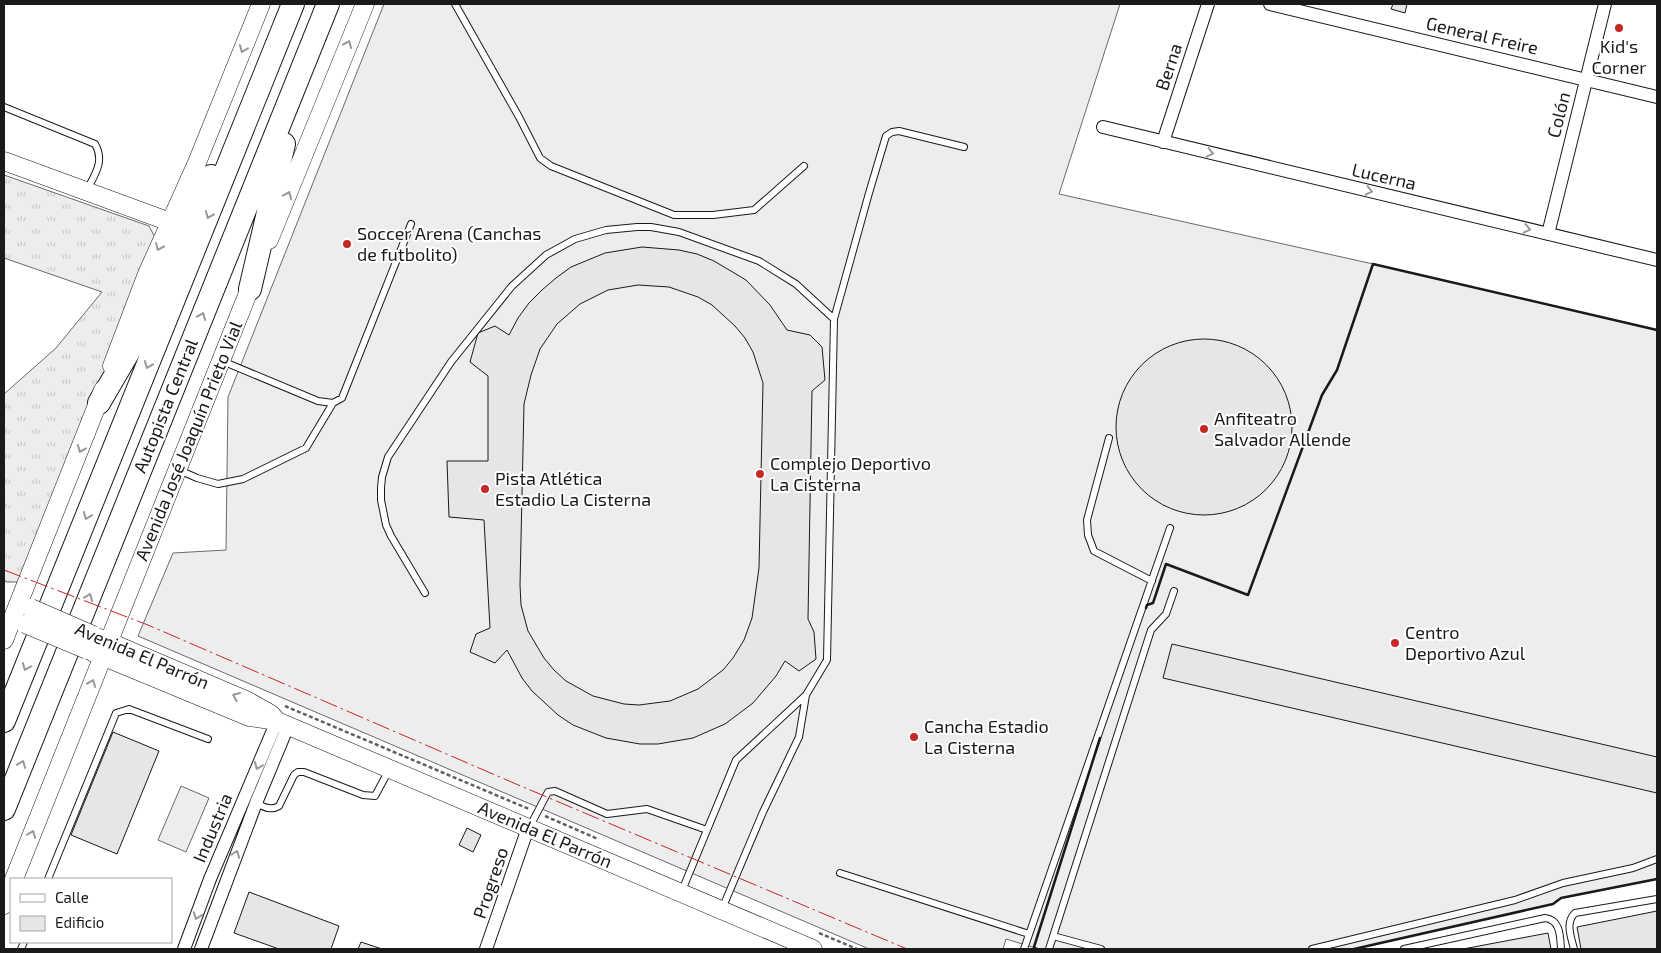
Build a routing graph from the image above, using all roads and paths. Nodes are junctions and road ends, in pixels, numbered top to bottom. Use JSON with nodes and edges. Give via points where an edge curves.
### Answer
{"nodes":[{"id":1,"x":261,"y":4,"type":"edge"},
{"id":2,"x":293,"y":4,"type":"edge"},
{"id":3,"x":328,"y":4,"type":"edge"},
{"id":4,"x":365,"y":4,"type":"edge"},
{"id":5,"x":455,"y":4,"type":"edge"},
{"id":6,"x":1208,"y":4,"type":"edge"},
{"id":7,"x":1270,"y":4,"type":"edge"},
{"id":8,"x":1605,"y":4,"type":"edge"},
{"id":9,"x":300,"y":73,"type":"junction"},
{"id":10,"x":1586,"y":80,"type":"junction"},
{"id":11,"x":1657,"y":97,"type":"edge"},
{"id":12,"x":4,"y":107,"type":"edge"},
{"id":13,"x":246,"y":121,"type":"junction"},
{"id":14,"x":1103,"y":127,"type":"dead end"},
{"id":15,"x":1163,"y":142,"type":"junction"},
{"id":16,"x":964,"y":147,"type":"dead end"},
{"id":17,"x":4,"y":161,"type":"edge"},
{"id":18,"x":804,"y":166,"type":"dead end"},
{"id":19,"x":87,"y":191,"type":"junction"},
{"id":20,"x":170,"y":222,"type":"junction"},
{"id":21,"x":411,"y":224,"type":"dead end"},
{"id":22,"x":1548,"y":234,"type":"junction"},
{"id":23,"x":1657,"y":260,"type":"edge"},
{"id":24,"x":250,"y":289,"type":"junction"},
{"id":25,"x":834,"y":319,"type":"junction"},
{"id":26,"x":222,"y":361,"type":"junction"},
{"id":27,"x":99,"y":403,"type":"junction"},
{"id":28,"x":333,"y":403,"type":"junction"},
{"id":29,"x":1109,"y":438,"type":"dead end"},
{"id":30,"x":178,"y":470,"type":"junction"},
{"id":31,"x":1170,"y":528,"type":"dead end"},
{"id":32,"x":1152,"y":581,"type":"junction"},
{"id":33,"x":1174,"y":591,"type":"dead end"},
{"id":34,"x":425,"y":593,"type":"dead end"},
{"id":35,"x":16,"y":611,"type":"edge"},
{"id":36,"x":4,"y":640,"type":"edge"},
{"id":37,"x":98,"y":646,"type":"junction"},
{"id":38,"x":806,"y":695,"type":"junction"},
{"id":39,"x":282,"y":717,"type":"junction"},
{"id":40,"x":4,"y":722,"type":"edge"},
{"id":41,"x":208,"y":739,"type":"dead end"},
{"id":42,"x":390,"y":769,"type":"junction"},
{"id":43,"x":256,"y":803,"type":"junction"},
{"id":44,"x":4,"y":809,"type":"edge"},
{"id":45,"x":532,"y":820,"type":"junction"},
{"id":46,"x":707,"y":830,"type":"junction"},
{"id":47,"x":599,"y":839,"type":"dead end"},
{"id":48,"x":1657,"y":859,"type":"edge"},
{"id":49,"x":840,"y":873,"type":"dead end"},
{"id":50,"x":14,"y":878,"type":"edge"},
{"id":51,"x":48,"y":878,"type":"edge"},
{"id":52,"x":10,"y":889,"type":"edge"},
{"id":53,"x":680,"y":893,"type":"junction"},
{"id":54,"x":1657,"y":899,"type":"edge"},
{"id":55,"x":4,"y":905,"type":"edge"},
{"id":56,"x":722,"y":910,"type":"junction"},
{"id":57,"x":811,"y":930,"type":"dead end"},
{"id":58,"x":1029,"y":934,"type":"junction"},
{"id":59,"x":1053,"y":936,"type":"junction"},
{"id":60,"x":184,"y":949,"type":"edge"},
{"id":61,"x":201,"y":949,"type":"edge"},
{"id":62,"x":488,"y":949,"type":"edge"},
{"id":63,"x":813,"y":949,"type":"edge"},
{"id":64,"x":856,"y":949,"type":"edge"},
{"id":65,"x":1024,"y":949,"type":"edge"},
{"id":66,"x":1049,"y":949,"type":"edge"},
{"id":67,"x":1101,"y":949,"type":"edge"},
{"id":68,"x":1312,"y":949,"type":"edge"},
{"id":69,"x":1404,"y":949,"type":"edge"},
{"id":70,"x":1562,"y":949,"type":"edge"},
{"id":71,"x":1574,"y":949,"type":"edge"}],
"edges":[{"from":1,"to":20,"type":"main road","one_way":true},
{"from":2,"to":13,"type":"highway","name":"Autopista Central"},
{"from":3,"to":9,"type":"highway","name":"Autopista Central"},
{"from":24,"to":4,"type":"main road","name":"Avenida José Joaquín Prieto Vial","one_way":true},
{"from":5,"to":18,"type":"lane","via":[[540,158],[551,166],[674,215],[754,210]]},
{"from":6,"to":15,"type":"street","name":"Berna"},
{"from":7,"to":10,"type":"street","name":"General Freire"},
{"from":8,"to":10,"type":"street","name":"Colón"},
{"from":9,"to":24,"type":"highway"},
{"from":44,"to":9,"type":"highway","name":"Autopista Central","one_way":true},
{"from":10,"to":11,"type":"street","name":"General Freire"},
{"from":10,"to":22,"type":"street","name":"Colón"},
{"from":12,"to":19,"type":"lane","via":[[95,144],[100,160]]},
{"from":13,"to":27,"type":"highway","via":[[185,223],[134,343]]},
{"from":13,"to":40,"type":"highway","name":"Autopista Central","one_way":true},
{"from":14,"to":15,"type":"street","name":"Lucerna"},
{"from":15,"to":22,"type":"street","name":"Lucerna","one_way":true},
{"from":16,"to":25,"type":"lane","via":[[899,131],[886,136]]},
{"from":17,"to":19,"type":"main road"},
{"from":19,"to":20,"type":"main road"},
{"from":20,"to":27,"type":"main road","one_way":true},
{"from":21,"to":28,"type":"lane","via":[[342,398]]},
{"from":22,"to":23,"type":"street","name":"Lucerna"},
{"from":24,"to":26,"type":"main road","name":"Avenida José Joaquín Prieto Vial"},
{"from":25,"to":34,"type":"lane","via":[[796,284],[758,261],[672,230],[637,227],[606,230],[575,239],[546,255],[512,286],[450,362],[388,457],[382,478],[382,513],[391,536]]},
{"from":25,"to":38,"type":"lane","via":[[827,660]]},
{"from":26,"to":28,"type":"lane","via":[[318,401]]},
{"from":26,"to":30,"type":"main road","name":"Avenida José Joaquín Prieto Vial"},
{"from":27,"to":35,"type":"main road","one_way":true},
{"from":28,"to":30,"type":"lane","via":[[306,448],[243,479],[218,484]]},
{"from":29,"to":32,"type":"lane","via":[[1087,520],[1088,535],[1094,551]]},
{"from":30,"to":37,"type":"main road","name":"Avenida José Joaquín Prieto Vial"},
{"from":31,"to":32,"type":"lane"},
{"from":32,"to":58,"type":"lane"},
{"from":33,"to":59,"type":"lane","via":[[1166,614],[1151,630]]},
{"from":35,"to":36,"type":"main road"},
{"from":35,"to":37,"type":"main road","name":"Avenida El Parrón","bridge":true},
{"from":37,"to":39,"type":"main road","name":"Avenida El Parrón","via":[[249,716]]},
{"from":50,"to":37,"type":"main road","name":"Avenida José Joaquín Prieto Vial","one_way":true},
{"from":38,"to":46,"type":"lane","via":[[736,760]]},
{"from":38,"to":56,"type":"lane","via":[[799,737]]},
{"from":39,"to":42,"type":"main road","name":"Avenida El Parrón"},
{"from":39,"to":43,"type":"street","name":"Industria"},
{"from":39,"to":45,"type":"path"},
{"from":39,"to":60,"type":"street","name":"Industria","one_way":true,"via":[[210,879]]},
{"from":41,"to":51,"type":"lane","via":[[129,709],[116,713]]},
{"from":42,"to":43,"type":"lane","via":[[375,796],[363,795],[298,772],[279,806],[274,809]]},
{"from":42,"to":45,"type":"main road","name":"Avenida El Parrón"},
{"from":61,"to":43,"type":"street","name":"Industria","one_way":true},
{"from":45,"to":46,"type":"lane","via":[[548,792],[555,791],[607,814],[647,809]]},
{"from":45,"to":47,"type":"path"},
{"from":45,"to":53,"type":"main road","name":"Avenida El Parrón"},
{"from":45,"to":62,"type":"street","name":"Progreso"},
{"from":46,"to":53,"type":"lane"},
{"from":48,"to":68,"type":"lane","via":[[1633,868],[1562,883],[1515,900]]},
{"from":49,"to":58,"type":"lane"},
{"from":52,"to":55,"type":"main road"},
{"from":53,"to":56,"type":"main road","name":"Avenida El Parrón"},
{"from":54,"to":71,"type":"lane","via":[[1575,913],[1569,923]]},
{"from":56,"to":63,"type":"main road","name":"Avenida El Parrón"},
{"from":57,"to":64,"type":"path"},
{"from":58,"to":65,"type":"lane"},
{"from":59,"to":66,"type":"lane"},
{"from":59,"to":67,"type":"lane"},
{"from":69,"to":70,"type":"lane","via":[[1545,918],[1558,926]]}]}
